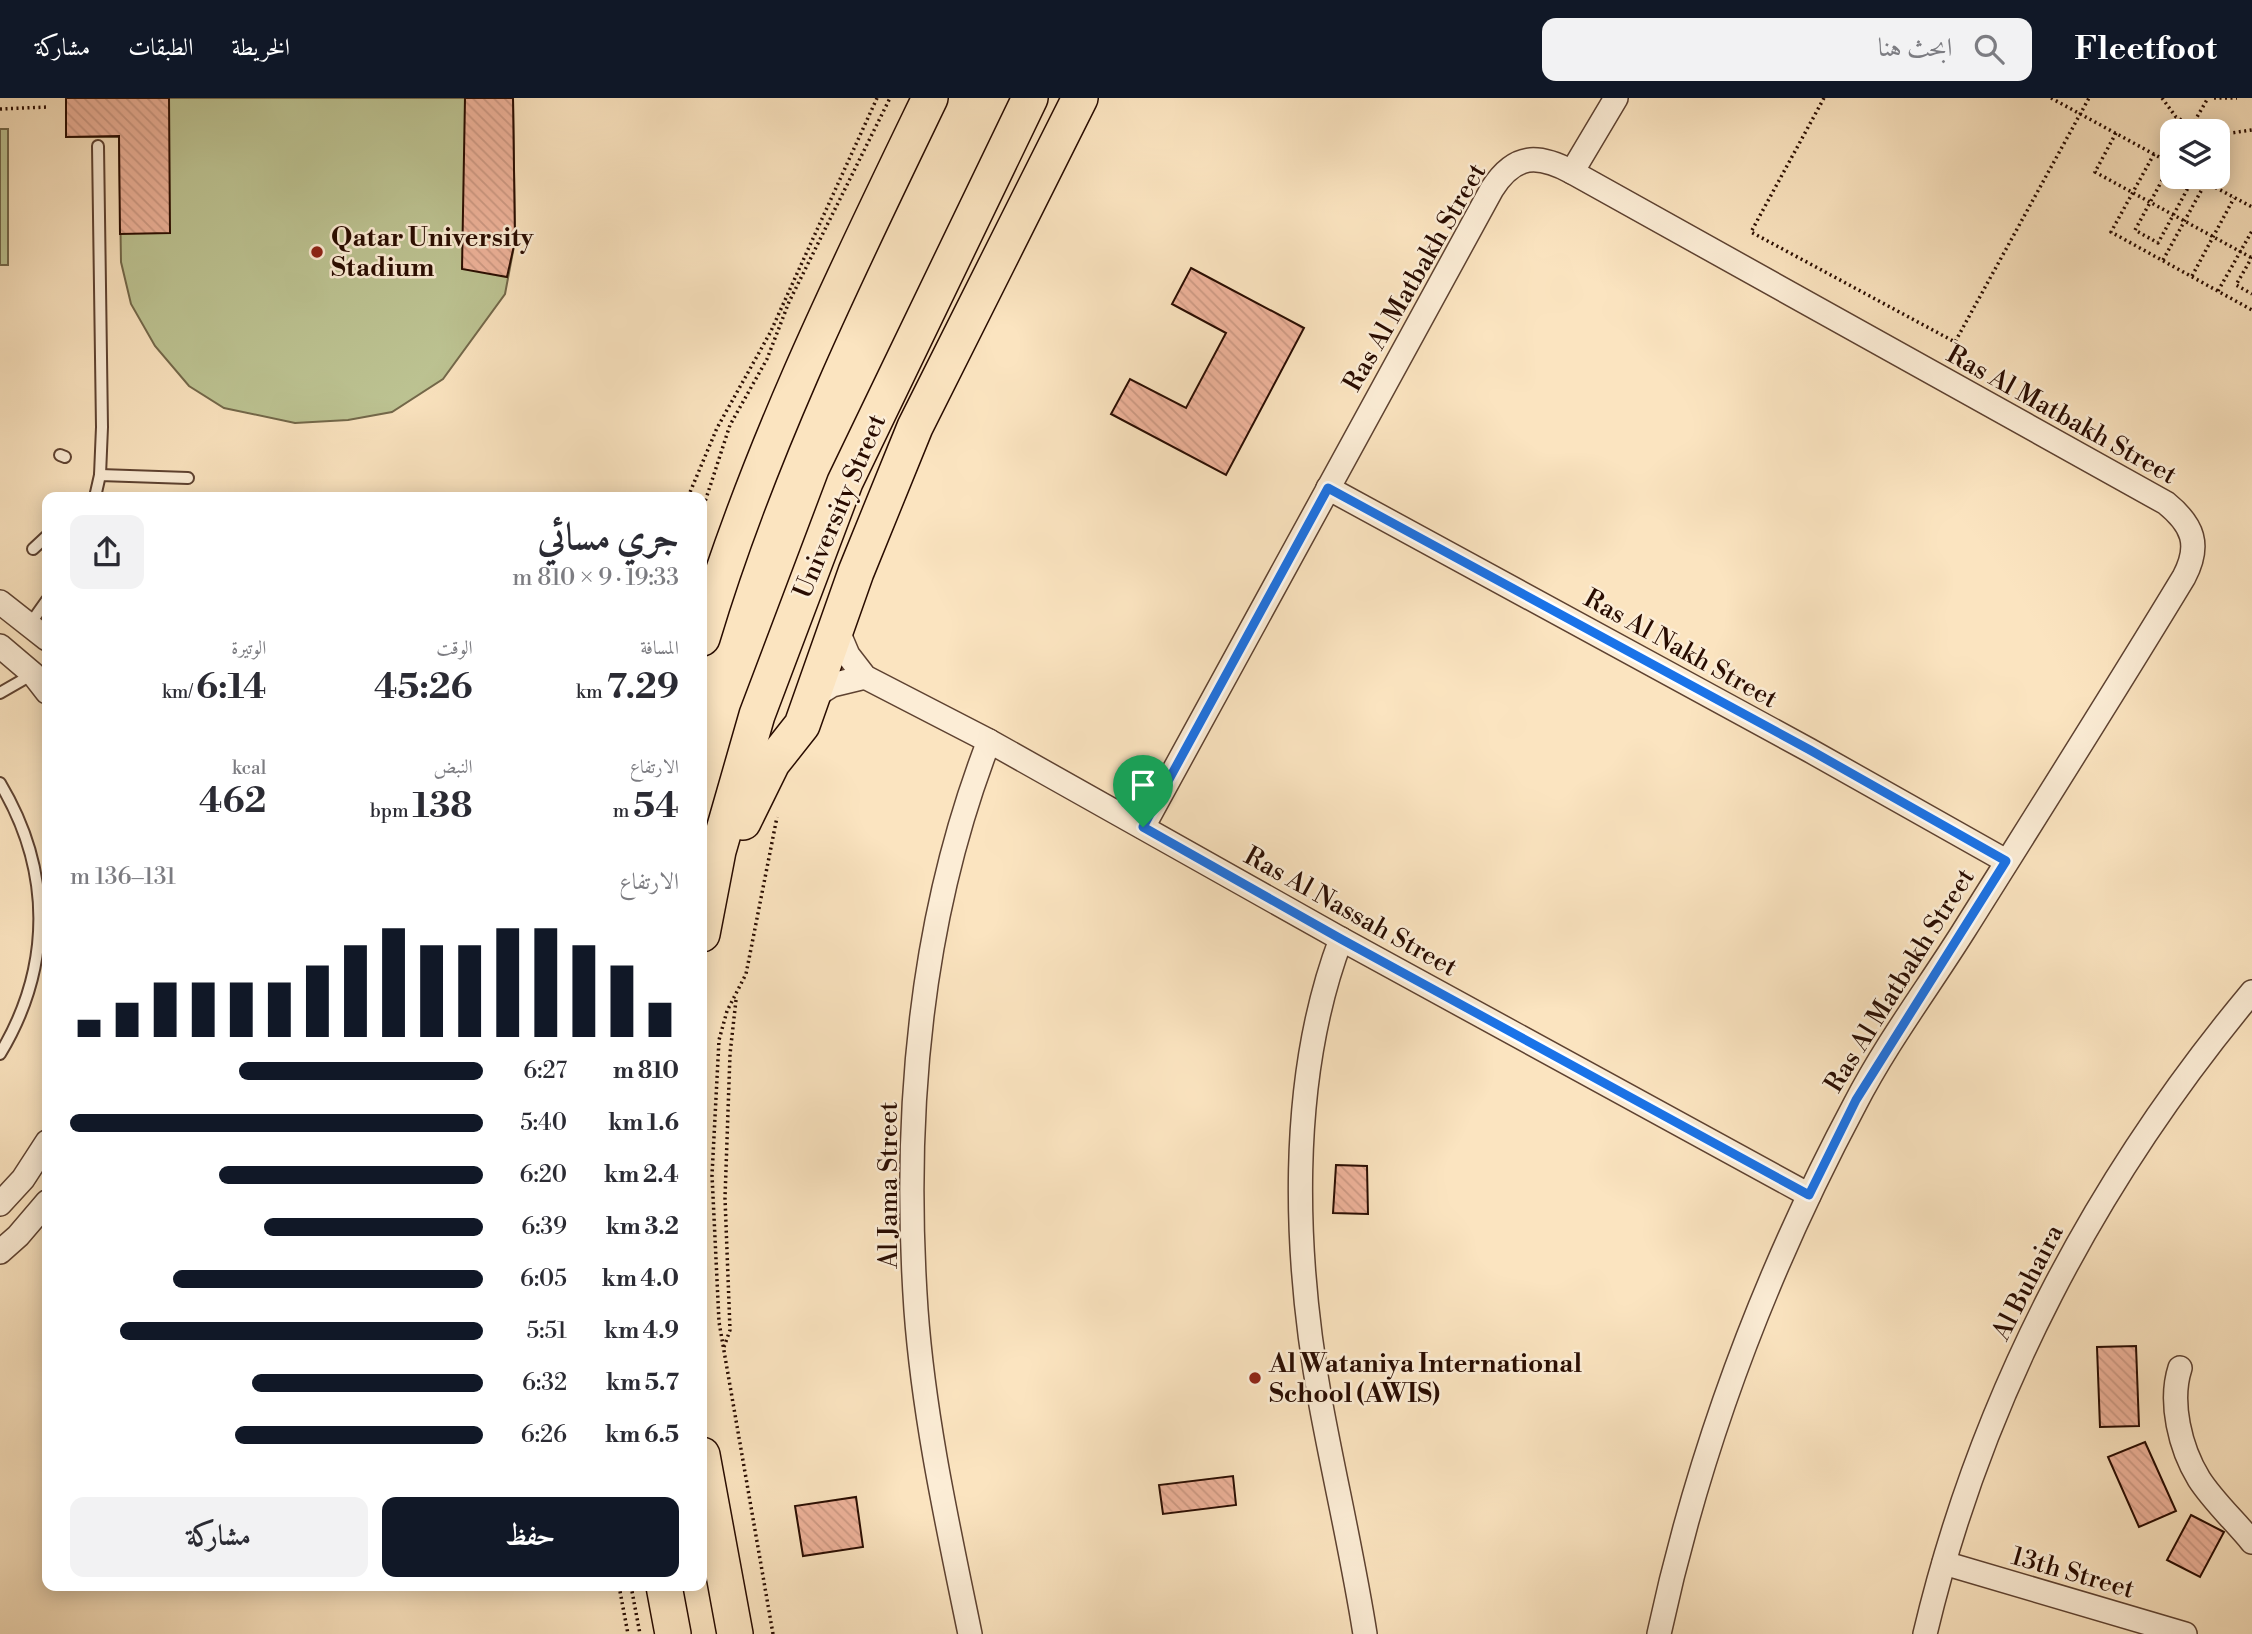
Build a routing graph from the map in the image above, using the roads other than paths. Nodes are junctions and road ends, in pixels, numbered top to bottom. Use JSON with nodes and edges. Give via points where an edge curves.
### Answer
{"nodes":[{"id":1,"x":930,"y":98,"type":"edge"},
{"id":2,"x":1030,"y":98,"type":"edge"},
{"id":3,"x":1080,"y":98,"type":"edge"},
{"id":4,"x":1616,"y":98,"type":"edge"},
{"id":5,"x":1016,"y":115,"type":"edge"},
{"id":6,"x":98,"y":146,"type":"dead end"},
{"id":7,"x":1572,"y":172,"type":"junction"},
{"id":8,"x":100,"y":475,"type":"junction"},
{"id":9,"x":188,"y":478,"type":"dead end"},
{"id":10,"x":845,"y":482,"type":"junction"},
{"id":11,"x":1328,"y":488,"type":"junction"},
{"id":12,"x":96,"y":492,"type":"edge"},
{"id":13,"x":42,"y":541,"type":"edge"},
{"id":14,"x":33,"y":549,"type":"dead end"},
{"id":15,"x":0,"y":602,"type":"edge"},
{"id":16,"x":840,"y":620,"type":"junction"},
{"id":17,"x":707,"y":623,"type":"edge"},
{"id":18,"x":39,"y":632,"type":"edge"},
{"id":19,"x":0,"y":646,"type":"edge"},
{"id":20,"x":865,"y":677,"type":"junction"},
{"id":21,"x":40,"y":683,"type":"edge"},
{"id":22,"x":0,"y":692,"type":"edge"},
{"id":23,"x":813,"y":697,"type":"junction"},
{"id":24,"x":989,"y":741,"type":"junction"},
{"id":25,"x":0,"y":783,"type":"edge"},
{"id":26,"x":1143,"y":827,"type":"junction"},
{"id":27,"x":718,"y":851,"type":"junction"},
{"id":28,"x":2006,"y":861,"type":"junction"},
{"id":29,"x":707,"y":908,"type":"edge"},
{"id":30,"x":1341,"y":939,"type":"junction"},
{"id":31,"x":2252,"y":992,"type":"edge"},
{"id":32,"x":2252,"y":1017,"type":"edge"},
{"id":33,"x":0,"y":1054,"type":"edge"},
{"id":34,"x":2195,"y":1078,"type":"junction"},
{"id":35,"x":42,"y":1150,"type":"edge"},
{"id":36,"x":1809,"y":1195,"type":"junction"},
{"id":37,"x":0,"y":1204,"type":"edge"},
{"id":38,"x":42,"y":1208,"type":"edge"},
{"id":39,"x":0,"y":1252,"type":"edge"},
{"id":40,"x":2180,"y":1368,"type":"dead end"},
{"id":41,"x":707,"y":1482,"type":"edge"},
{"id":42,"x":2252,"y":1542,"type":"edge"},
{"id":43,"x":1952,"y":1565,"type":"junction"},
{"id":44,"x":665,"y":1591,"type":"edge"},
{"id":45,"x":673,"y":1634,"type":"edge"},
{"id":46,"x":735,"y":1634,"type":"edge"},
{"id":47,"x":970,"y":1634,"type":"edge"},
{"id":48,"x":1365,"y":1634,"type":"edge"},
{"id":49,"x":1659,"y":1634,"type":"edge"},
{"id":50,"x":1925,"y":1634,"type":"edge"},
{"id":51,"x":1941,"y":1634,"type":"edge"},
{"id":52,"x":2185,"y":1634,"type":"edge"}],
"edges":[{"from":1,"to":17,"type":"main road","via":[[801,371],[743,516]]},
{"from":2,"to":5,"type":"main road","name":"University Street"},
{"from":3,"to":16,"type":"main road","via":[[915,427]]},
{"from":4,"to":7,"type":"street"},
{"from":5,"to":10,"type":"main road","name":"University Street"},
{"from":6,"to":8,"type":"lane"},
{"from":7,"to":11,"type":"street","name":"Ras Al Matbakh Street","via":[[1539,159],[1518,163],[1499,177]]},
{"from":7,"to":28,"type":"street","name":"Ras Al Matbakh Street","via":[[2166,503],[2192,530],[2194,552],[2184,577]]},
{"from":8,"to":9,"type":"lane"},
{"from":8,"to":12,"type":"lane"},
{"from":10,"to":16,"type":"main road"},
{"from":10,"to":27,"type":"main road","name":"University Street","via":[[757,715]]},
{"from":11,"to":26,"type":"street","name":"Ras Al Matbakh Street"},
{"from":11,"to":28,"type":"street","name":"Ras Al Nakh Street"},
{"from":13,"to":14,"type":"lane"},
{"from":15,"to":18,"type":"street"},
{"from":16,"to":20,"type":"street","name":"Ras Al Nassah Street","via":[[848,654]]},
{"from":16,"to":23,"type":"main road"},
{"from":19,"to":21,"type":"street"},
{"from":20,"to":23,"type":"street","via":[[832,685]]},
{"from":20,"to":24,"type":"street","name":"Ras Al Nassah Street"},
{"from":21,"to":22,"type":"lane"},
{"from":23,"to":27,"type":"main road","via":[[797,733],[772,762],[741,825]]},
{"from":24,"to":26,"type":"street","name":"Ras Al Nassah Street"},
{"from":24,"to":47,"type":"street","name":"Al Jama Street","via":[[953,846],[928,973],[919,1042],[912,1221],[916,1312],[933,1445]]},
{"from":25,"to":33,"type":"lane","via":[[26,833],[41,899],[29,993]]},
{"from":26,"to":30,"type":"street","name":"Ras Al Nassah Street"},
{"from":27,"to":29,"type":"main road","name":"University Street"},
{"from":28,"to":36,"type":"street","name":"Ras Al Matbakh Street","via":[[1856,1100]]},
{"from":30,"to":36,"type":"street","name":"Ras Al Nassah Street"},
{"from":30,"to":48,"type":"street","via":[[1315,1026],[1301,1210],[1310,1336]]},
{"from":31,"to":34,"type":"street","name":"Al Buhaira"},
{"from":32,"to":34,"type":"street","name":"Al Buhaira"},
{"from":34,"to":43,"type":"street","name":"Al Buhaira","via":[[2124,1164],[2051,1291],[1975,1464]]},
{"from":35,"to":37,"type":"street"},
{"from":36,"to":49,"type":"street","name":"Ras Al Matbakh Street","via":[[1715,1422]]},
{"from":38,"to":39,"type":"street"},
{"from":40,"to":42,"type":"street","via":[[2176,1409],[2184,1443],[2199,1479]]},
{"from":41,"to":46,"type":"main road"},
{"from":43,"to":50,"type":"street","name":"Al Buhaira"},
{"from":43,"to":51,"type":"street","name":"Al Buhaira"},
{"from":43,"to":52,"type":"street","name":"13th Street"},
{"from":44,"to":45,"type":"main road"}]}
